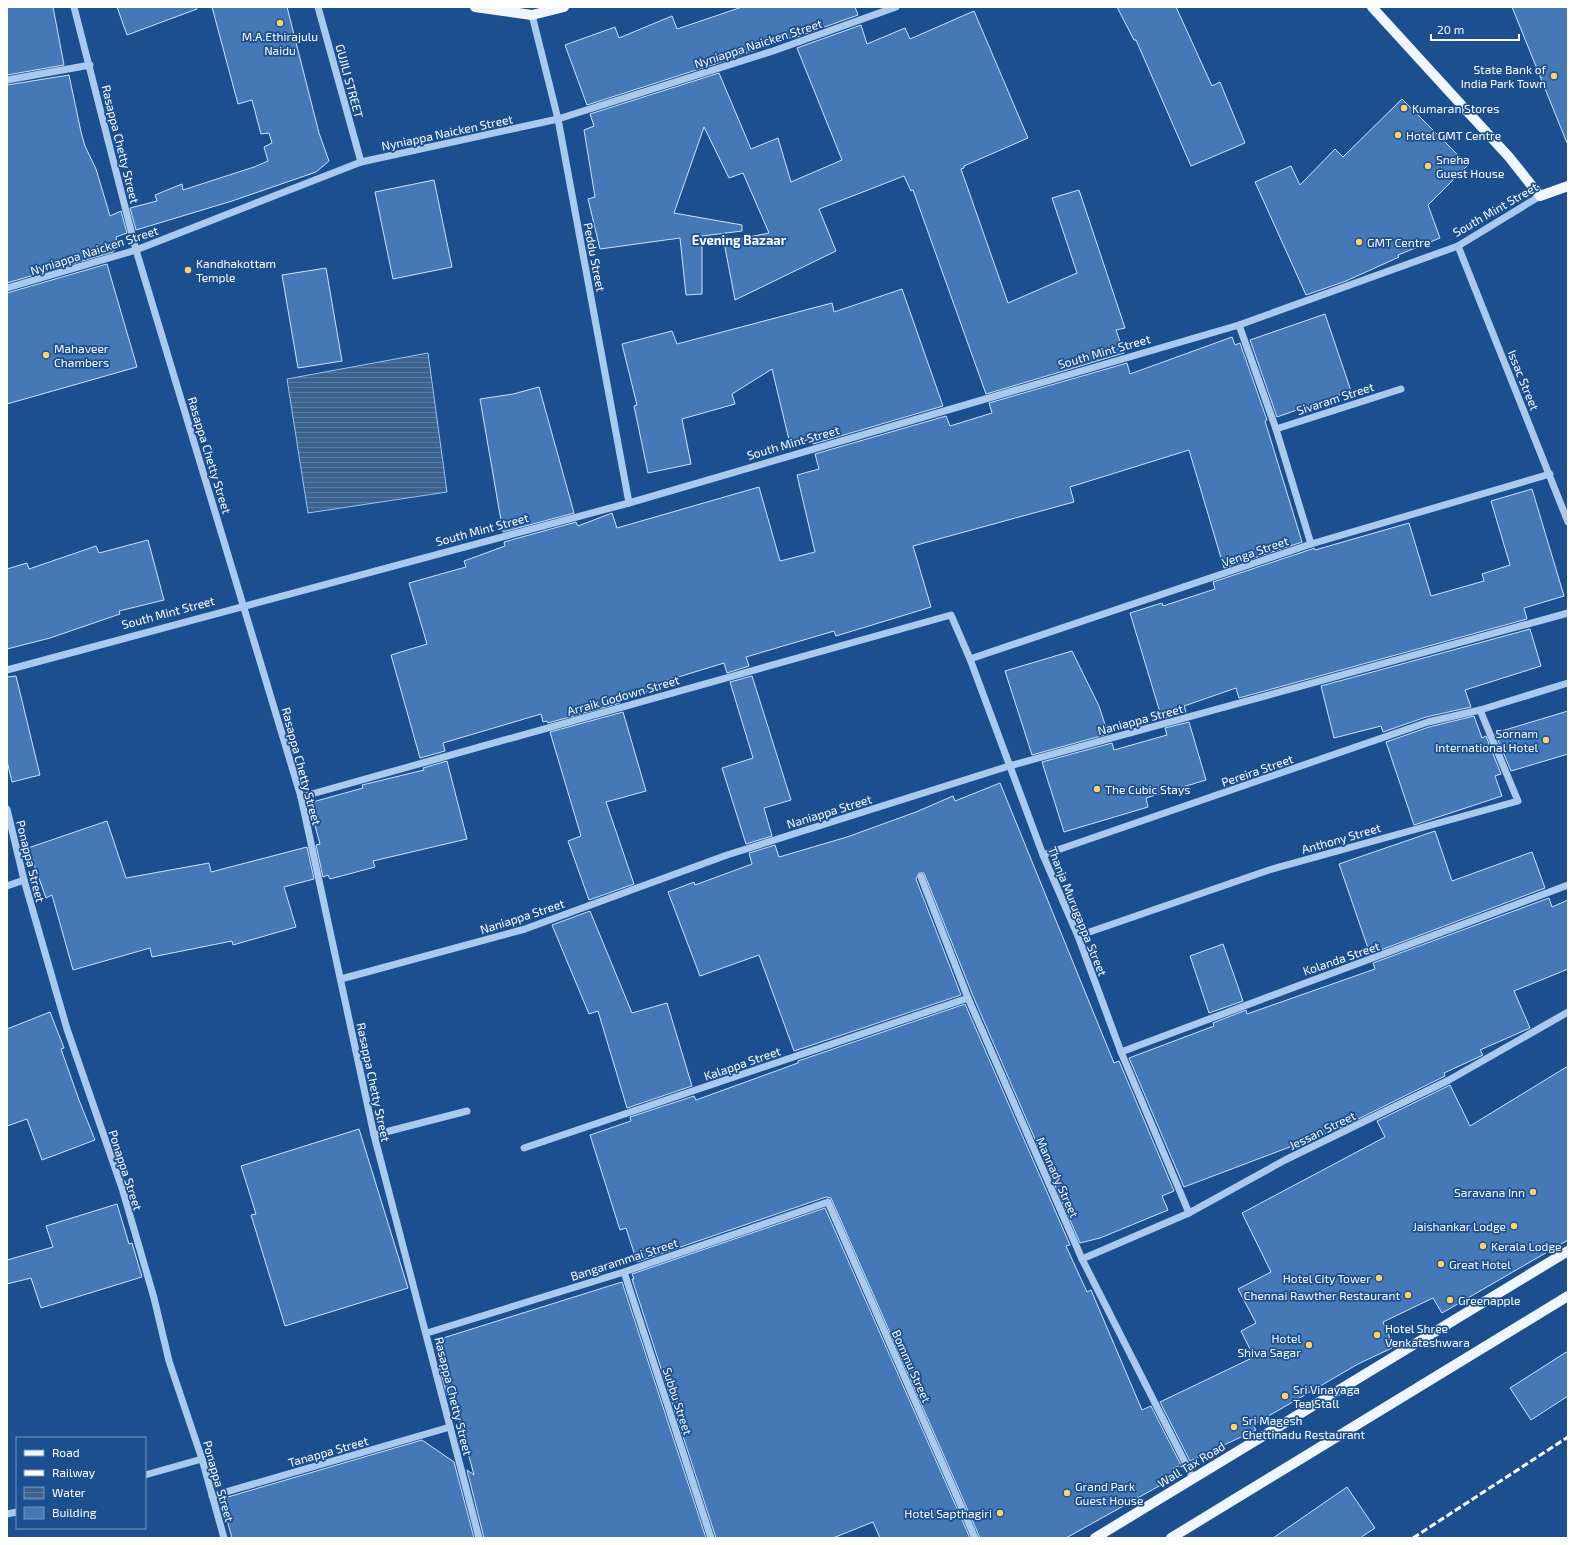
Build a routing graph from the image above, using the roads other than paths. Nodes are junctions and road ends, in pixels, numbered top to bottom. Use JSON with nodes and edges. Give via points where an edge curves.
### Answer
{"nodes":[{"id":1,"x":74,"y":7,"type":"edge"},
{"id":2,"x":318,"y":7,"type":"edge"},
{"id":3,"x":475,"y":7,"type":"edge"},
{"id":4,"x":564,"y":7,"type":"edge"},
{"id":5,"x":896,"y":7,"type":"edge"},
{"id":6,"x":1372,"y":7,"type":"edge"},
{"id":7,"x":532,"y":15,"type":"junction"},
{"id":8,"x":90,"y":65,"type":"junction"},
{"id":9,"x":7,"y":80,"type":"edge"},
{"id":10,"x":558,"y":119,"type":"junction"},
{"id":11,"x":361,"y":162,"type":"junction"},
{"id":12,"x":1568,"y":186,"type":"edge"},
{"id":13,"x":1540,"y":196,"type":"junction"},
{"id":14,"x":1458,"y":246,"type":"junction"},
{"id":15,"x":136,"y":250,"type":"junction"},
{"id":16,"x":7,"y":288,"type":"edge"},
{"id":17,"x":1239,"y":325,"type":"junction"},
{"id":18,"x":1401,"y":389,"type":"dead end"},
{"id":19,"x":1276,"y":429,"type":"junction"},
{"id":20,"x":1550,"y":474,"type":"junction"},
{"id":21,"x":630,"y":503,"type":"junction"},
{"id":22,"x":1568,"y":522,"type":"edge"},
{"id":23,"x":1311,"y":544,"type":"junction"},
{"id":24,"x":244,"y":605,"type":"junction"},
{"id":25,"x":1568,"y":613,"type":"edge"},
{"id":26,"x":951,"y":615,"type":"joint"},
{"id":27,"x":970,"y":659,"type":"junction"},
{"id":28,"x":7,"y":670,"type":"edge"},
{"id":29,"x":1568,"y":683,"type":"edge"},
{"id":30,"x":1480,"y":710,"type":"junction"},
{"id":31,"x":1009,"y":766,"type":"junction"},
{"id":32,"x":301,"y":797,"type":"junction"},
{"id":33,"x":7,"y":809,"type":"edge"},
{"id":34,"x":1043,"y":855,"type":"junction"},
{"id":35,"x":921,"y":877,"type":"dead end"},
{"id":36,"x":24,"y":880,"type":"junction"},
{"id":37,"x":1568,"y":885,"type":"edge"},
{"id":38,"x":7,"y":886,"type":"edge"},
{"id":39,"x":1078,"y":936,"type":"junction"},
{"id":40,"x":341,"y":979,"type":"junction"},
{"id":41,"x":968,"y":998,"type":"junction"},
{"id":42,"x":1568,"y":1012,"type":"edge"},
{"id":43,"x":1121,"y":1052,"type":"junction"},
{"id":44,"x":467,"y":1111,"type":"dead end"},
{"id":45,"x":374,"y":1135,"type":"junction"},
{"id":46,"x":524,"y":1148,"type":"dead end"},
{"id":47,"x":828,"y":1202,"type":"joint"},
{"id":48,"x":1189,"y":1213,"type":"junction"},
{"id":49,"x":1568,"y":1251,"type":"edge"},
{"id":50,"x":1082,"y":1259,"type":"junction"},
{"id":51,"x":624,"y":1272,"type":"junction"},
{"id":52,"x":1568,"y":1296,"type":"edge"},
{"id":53,"x":426,"y":1333,"type":"junction"},
{"id":54,"x":450,"y":1427,"type":"junction"},
{"id":55,"x":202,"y":1459,"type":"junction"},
{"id":56,"x":146,"y":1475,"type":"edge"},
{"id":57,"x":1193,"y":1478,"type":"junction"},
{"id":58,"x":212,"y":1496,"type":"junction"},
{"id":59,"x":224,"y":1538,"type":"edge"},
{"id":60,"x":478,"y":1538,"type":"edge"},
{"id":61,"x":711,"y":1538,"type":"edge"},
{"id":62,"x":975,"y":1538,"type":"edge"},
{"id":63,"x":1095,"y":1538,"type":"edge"},
{"id":64,"x":1171,"y":1538,"type":"edge"}],
"edges":[{"from":1,"to":8,"type":"street","name":"Rasappa Chetty Street"},
{"from":2,"to":11,"type":"street","name":"GUJILI STREET"},
{"from":3,"to":7,"type":"main road"},
{"from":4,"to":7,"type":"main road"},
{"from":5,"to":10,"type":"street","name":"Nyniappa Naicken Street","via":[[773,51]]},
{"from":6,"to":13,"type":"main road","via":[[1509,157]]},
{"from":7,"to":10,"type":"street","name":"Peddu Street"},
{"from":8,"to":9,"type":"street"},
{"from":8,"to":15,"type":"street","name":"Rasappa Chetty Street"},
{"from":10,"to":11,"type":"street","name":"Nyniappa Naicken Street"},
{"from":10,"to":21,"type":"street","name":"Peddu Street"},
{"from":11,"to":15,"type":"street","name":"Nyniappa Naicken Street"},
{"from":12,"to":13,"type":"main road","name":"South Mint Street"},
{"from":13,"to":14,"type":"street","name":"South Mint Street"},
{"from":14,"to":17,"type":"street","name":"South Mint Street"},
{"from":14,"to":20,"type":"street","name":"Issac Street"},
{"from":15,"to":16,"type":"street","name":"Nyniappa Naicken Street"},
{"from":15,"to":24,"type":"street","name":"Rasappa Chetty Street"},
{"from":17,"to":19,"type":"street"},
{"from":17,"to":21,"type":"street","name":"South Mint Street"},
{"from":18,"to":19,"type":"street","name":"Sivaram Street"},
{"from":19,"to":23,"type":"street"},
{"from":20,"to":22,"type":"street","name":"Issac Street"},
{"from":20,"to":23,"type":"street","name":"Venga Street"},
{"from":21,"to":24,"type":"street","name":"South Mint Street"},
{"from":23,"to":27,"type":"street","name":"Venga Street"},
{"from":24,"to":28,"type":"street","name":"South Mint Street"},
{"from":24,"to":32,"type":"street","name":"Rasappa Chetty Street"},
{"from":25,"to":31,"type":"street","name":"Naniappa Street"},
{"from":26,"to":27,"type":"street","name":"Thanja Murugappa Street"},
{"from":26,"to":32,"type":"street","name":"Arraik Godown Street"},
{"from":27,"to":31,"type":"street","name":"Thanja Murugappa Street"},
{"from":29,"to":30,"type":"street","name":"Pereira Street"},
{"from":30,"to":34,"type":"street","name":"Pereira Street","via":[[1428,722]]},
{"from":30,"to":39,"type":"street","name":"Anthony Street","via":[[1518,800],[1269,870]]},
{"from":31,"to":34,"type":"street","name":"Thanja Murugappa Street"},
{"from":31,"to":40,"type":"street","name":"Naniappa Street","via":[[727,855],[525,929]]},
{"from":32,"to":40,"type":"street","name":"Rasappa Chetty Street"},
{"from":33,"to":36,"type":"street","name":"Ponappa Street"},
{"from":34,"to":39,"type":"street","name":"Thanja Murugappa Street"},
{"from":35,"to":41,"type":"street","name":"Mannady Street"},
{"from":36,"to":38,"type":"street"},
{"from":36,"to":55,"type":"street","name":"Ponappa Street","via":[[67,1029],[122,1188],[154,1298],[169,1362]]},
{"from":37,"to":43,"type":"street","name":"Kolanda Street"},
{"from":39,"to":43,"type":"street","name":"Thanja Murugappa Street"},
{"from":40,"to":45,"type":"street","name":"Rasappa Chetty Street"},
{"from":41,"to":46,"type":"street","name":"Kalappa Street"},
{"from":41,"to":50,"type":"street","name":"Mannady Street"},
{"from":42,"to":48,"type":"street","name":"Jessan Street","via":[[1449,1080],[1285,1160]]},
{"from":43,"to":48,"type":"street","name":"Thanja Murugappa Street"},
{"from":44,"to":45,"type":"street"},
{"from":45,"to":53,"type":"street","name":"Rasappa Chetty Street"},
{"from":47,"to":51,"type":"street","name":"Bangarammai Street"},
{"from":47,"to":62,"type":"street","name":"Bommu Street"},
{"from":48,"to":50,"type":"street","name":"Jessan Street"},
{"from":49,"to":57,"type":"main road","name":"Wall Tax Road"},
{"from":50,"to":57,"type":"street","name":"Mannady Street"},
{"from":51,"to":53,"type":"street","name":"Bangarammai Street"},
{"from":51,"to":61,"type":"street","name":"Subbu Street"},
{"from":52,"to":64,"type":"main road"},
{"from":53,"to":54,"type":"street","name":"Rasappa Chetty Street"},
{"from":54,"to":58,"type":"street","name":"Tanappa Street"},
{"from":54,"to":60,"type":"street","name":"Rasappa Chetty Street"},
{"from":55,"to":56,"type":"street"},
{"from":55,"to":58,"type":"street","name":"Ponappa Street"},
{"from":57,"to":63,"type":"main road","name":"Wall Tax Road"},
{"from":58,"to":59,"type":"street","name":"Ponappa Street"}]}
